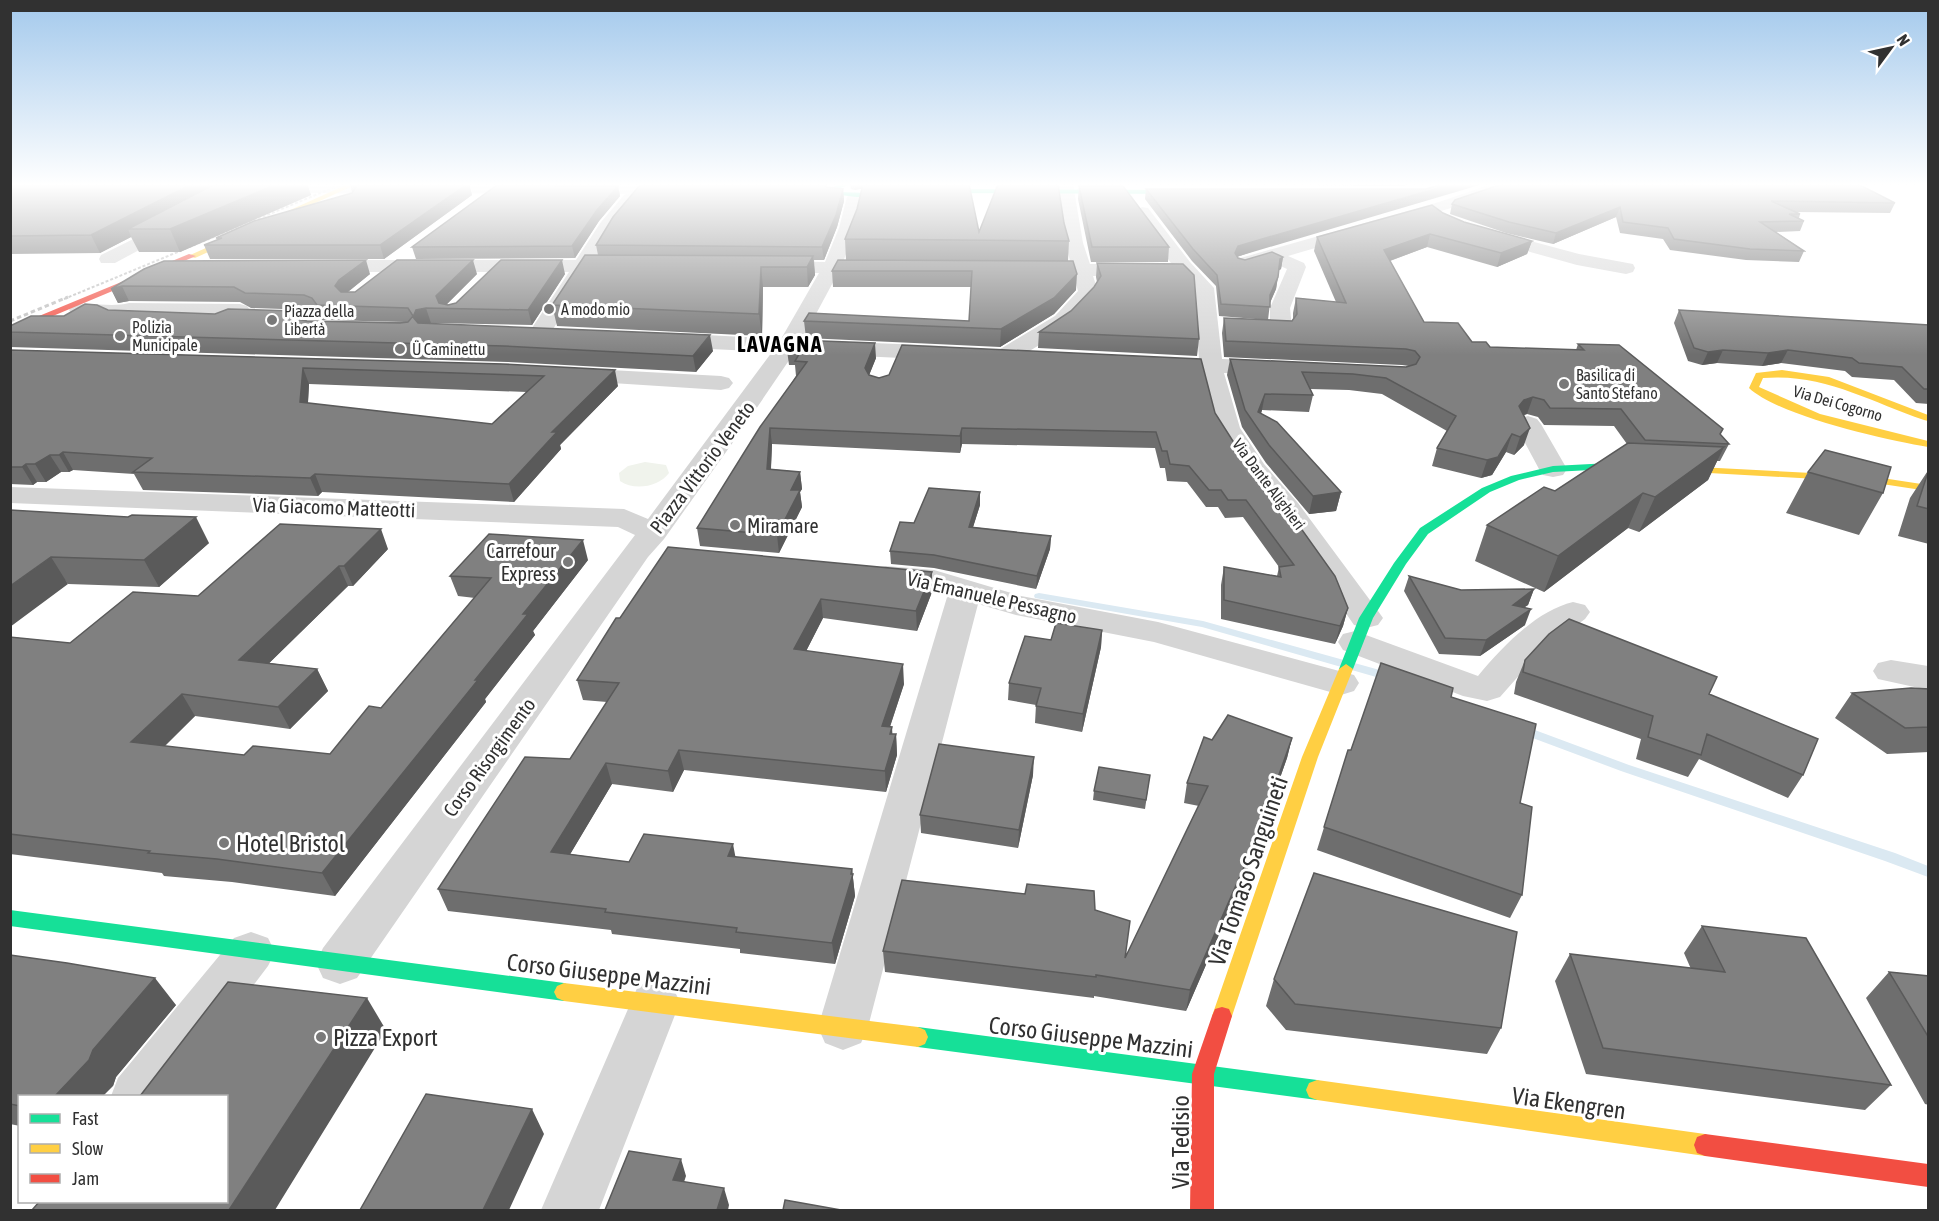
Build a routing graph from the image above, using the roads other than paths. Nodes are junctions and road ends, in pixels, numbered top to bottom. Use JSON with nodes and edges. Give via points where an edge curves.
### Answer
{"nodes":[{"id":1,"x":141,"y":241,"type":"edge"},
{"id":2,"x":228,"y":241,"type":"edge"},
{"id":3,"x":598,"y":241,"type":"edge"},
{"id":4,"x":841,"y":241,"type":"edge"},
{"id":5,"x":1074,"y":241,"type":"edge"},
{"id":6,"x":1161,"y":241,"type":"edge"},
{"id":7,"x":1324,"y":241,"type":"edge"},
{"id":8,"x":1509,"y":241,"type":"edge"},
{"id":9,"x":417,"y":246,"type":"edge"},
{"id":10,"x":1273,"y":256,"type":"junction"},
{"id":11,"x":108,"y":259,"type":"dead end"},
{"id":12,"x":1244,"y":263,"type":"edge"},
{"id":13,"x":309,"y":266,"type":"edge"},
{"id":14,"x":393,"y":266,"type":"junction"},
{"id":15,"x":582,"y":266,"type":"junction"},
{"id":16,"x":640,"y":266,"type":"edge"},
{"id":17,"x":168,"y":267,"type":"junction"},
{"id":18,"x":218,"y":267,"type":"edge"},
{"id":19,"x":498,"y":267,"type":"junction"},
{"id":20,"x":754,"y":267,"type":"edge"},
{"id":21,"x":833,"y":268,"type":"junction"},
{"id":22,"x":900,"y":268,"type":"edge"},
{"id":23,"x":1626,"y":268,"type":"dead end"},
{"id":24,"x":1013,"y":269,"type":"edge"},
{"id":25,"x":1083,"y":270,"type":"junction"},
{"id":26,"x":1189,"y":279,"type":"junction"},
{"id":27,"x":375,"y":283,"type":"edge"},
{"id":28,"x":480,"y":284,"type":"edge"},
{"id":29,"x":1146,"y":287,"type":"edge"},
{"id":30,"x":207,"y":289,"type":"edge"},
{"id":31,"x":1088,"y":291,"type":"junction"},
{"id":32,"x":189,"y":301,"type":"edge"},
{"id":33,"x":65,"y":309,"type":"junction"},
{"id":34,"x":1207,"y":324,"type":"junction"},
{"id":35,"x":371,"y":329,"type":"edge"},
{"id":36,"x":10,"y":331,"type":"edge"},
{"id":37,"x":565,"y":335,"type":"edge"},
{"id":38,"x":647,"y":339,"type":"edge"},
{"id":39,"x":788,"y":345,"type":"junction"},
{"id":40,"x":892,"y":351,"type":"junction"},
{"id":41,"x":1005,"y":356,"type":"junction"},
{"id":42,"x":1040,"y":358,"type":"edge"},
{"id":43,"x":1132,"y":362,"type":"edge"},
{"id":44,"x":1211,"y":366,"type":"junction"},
{"id":45,"x":1301,"y":369,"type":"edge"},
{"id":46,"x":554,"y":374,"type":"edge"},
{"id":47,"x":883,"y":376,"type":"edge"},
{"id":48,"x":721,"y":383,"type":"dead end"},
{"id":49,"x":1929,"y":418,"type":"edge"},
{"id":50,"x":1528,"y":424,"type":"edge"},
{"id":51,"x":1929,"y":444,"type":"edge"},
{"id":52,"x":1553,"y":469,"type":"junction"},
{"id":53,"x":1929,"y":488,"type":"edge"},
{"id":54,"x":10,"y":495,"type":"edge"},
{"id":55,"x":654,"y":546,"type":"junction"},
{"id":56,"x":862,"y":573,"type":"edge"},
{"id":57,"x":965,"y":591,"type":"junction"},
{"id":58,"x":1573,"y":612,"type":"dead end"},
{"id":59,"x":1352,"y":653,"type":"junction"},
{"id":60,"x":1891,"y":671,"type":"dead end"},
{"id":61,"x":1929,"y":678,"type":"edge"},
{"id":62,"x":10,"y":918,"type":"edge"},
{"id":63,"x":251,"y":952,"type":"junction"},
{"id":64,"x":340,"y":963,"type":"junction"},
{"id":65,"x":655,"y":1002,"type":"junction"},
{"id":66,"x":843,"y":1027,"type":"junction"},
{"id":67,"x":1203,"y":1074,"type":"junction"},
{"id":68,"x":138,"y":1095,"type":"edge"},
{"id":69,"x":1929,"y":1176,"type":"edge"},
{"id":70,"x":570,"y":1210,"type":"edge"},
{"id":71,"x":1202,"y":1210,"type":"edge"}],
"edges":[{"from":1,"to":11,"type":"street"},
{"from":2,"to":17,"type":"street"},
{"from":3,"to":15,"type":"street"},
{"from":4,"to":21,"type":"street","name":"Piazza Vittorio Veneto"},
{"from":5,"to":25,"type":"street"},
{"from":6,"to":26,"type":"street"},
{"from":7,"to":10,"type":"street"},
{"from":8,"to":23,"type":"street"},
{"from":9,"to":14,"type":"street"},
{"from":10,"to":12,"type":"street"},
{"from":10,"to":34,"type":"street","via":[[1298,267],[1280,308],[1281,329]]},
{"from":13,"to":14,"type":"street"},
{"from":14,"to":19,"type":"street"},
{"from":14,"to":27,"type":"street"},
{"from":15,"to":16,"type":"street"},
{"from":15,"to":19,"type":"street"},
{"from":15,"to":37,"type":"street","via":[[531,337]]},
{"from":17,"to":18,"type":"street"},
{"from":17,"to":33,"type":"street"},
{"from":19,"to":28,"type":"street"},
{"from":20,"to":21,"type":"street"},
{"from":21,"to":22,"type":"street"},
{"from":21,"to":39,"type":"street","name":"Piazza Vittorio Veneto"},
{"from":24,"to":25,"type":"street"},
{"from":25,"to":26,"type":"street"},
{"from":25,"to":31,"type":"street"},
{"from":26,"to":34,"type":"street","name":"Via Dante Alighieri","via":[[1204,288]]},
{"from":29,"to":31,"type":"street"},
{"from":30,"to":32,"type":"street"},
{"from":31,"to":41,"type":"street","via":[[1080,306],[1048,331]]},
{"from":33,"to":35,"type":"street","via":[[123,311],[116,317],[222,321],[232,316],[309,318],[313,328]]},
{"from":33,"to":36,"type":"street"},
{"from":34,"to":44,"type":"street","name":"Via Dante Alighieri"},
{"from":38,"to":39,"type":"street"},
{"from":39,"to":40,"type":"street"},
{"from":39,"to":55,"type":"street","name":"Piazza Vittorio Veneto"},
{"from":40,"to":41,"type":"street"},
{"from":40,"to":47,"type":"street"},
{"from":41,"to":42,"type":"street"},
{"from":43,"to":44,"type":"street"},
{"from":44,"to":45,"type":"street"},
{"from":44,"to":59,"type":"street","name":"Via Dante Alighieri","via":[[1227,428],[1254,469],[1288,509]]},
{"from":46,"to":48,"type":"street"},
{"from":49,"to":51,"type":"street","name":"Via Dei Cogorno","via":[[1817,376],[1772,371],[1759,375],[1754,388],[1771,400],[1804,413]]},
{"from":50,"to":52,"type":"street"},
{"from":52,"to":53,"type":"street","via":[[1610,466],[1743,471],[1869,479]]},
{"from":52,"to":59,"type":"street","via":[[1486,490],[1425,531],[1400,563]]},
{"from":54,"to":55,"type":"street","name":"Via Giacomo Matteotti","via":[[624,518]]},
{"from":55,"to":64,"type":"street","name":"Corso Risorgimento"},
{"from":56,"to":57,"type":"street","name":"Via Emanuele Pessagno","via":[[934,580]]},
{"from":57,"to":59,"type":"street","name":"Via Emanuele Pessagno","via":[[1016,605],[1158,632]]},
{"from":57,"to":66,"type":"street"},
{"from":58,"to":59,"type":"street","name":"Via Emanuele Pessagno","via":[[1545,629],[1505,665],[1486,689]]},
{"from":59,"to":67,"type":"street","name":"Via Tomaso Sanguineti","via":[[1310,757]]},
{"from":60,"to":61,"type":"street"},
{"from":62,"to":63,"type":"street","name":"Corso Giuseppe Mazzini"},
{"from":63,"to":64,"type":"street","name":"Corso Giuseppe Mazzini"},
{"from":63,"to":68,"type":"street"},
{"from":64,"to":65,"type":"street","name":"Corso Giuseppe Mazzini"},
{"from":65,"to":66,"type":"street","name":"Corso Giuseppe Mazzini"},
{"from":65,"to":70,"type":"street"},
{"from":66,"to":67,"type":"street","name":"Corso Giuseppe Mazzini"},
{"from":67,"to":69,"type":"street","name":"Via Ekengren"},
{"from":67,"to":71,"type":"street","name":"Via Tedisio"}]}
